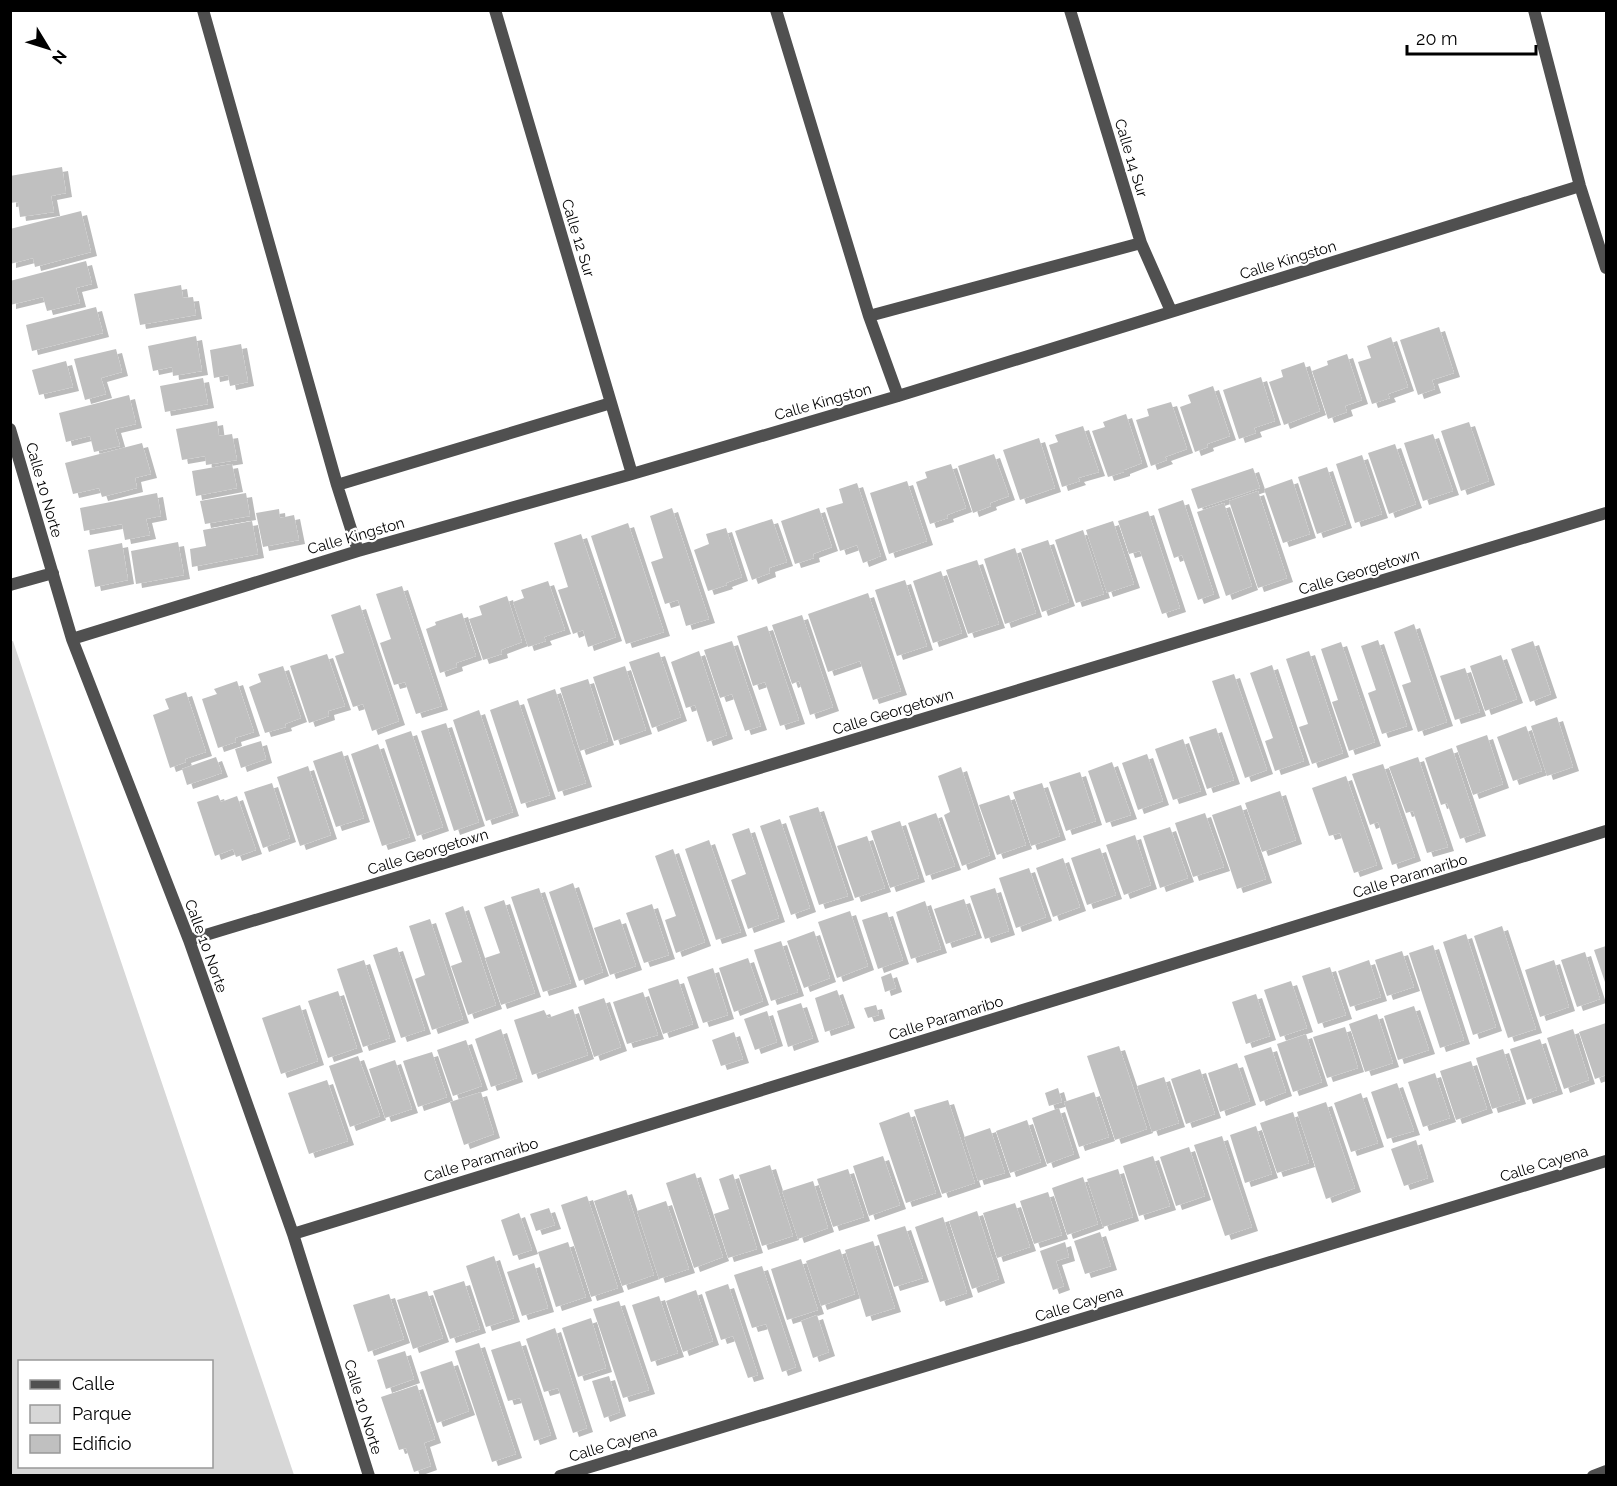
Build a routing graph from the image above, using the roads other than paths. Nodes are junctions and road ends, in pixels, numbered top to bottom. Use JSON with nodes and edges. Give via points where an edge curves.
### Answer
{"nodes":[{"id":1,"x":203,"y":10,"type":"edge"},
{"id":2,"x":495,"y":10,"type":"edge"},
{"id":3,"x":776,"y":10,"type":"edge"},
{"id":4,"x":1070,"y":10,"type":"edge"},
{"id":5,"x":1534,"y":10,"type":"edge"},
{"id":6,"x":1580,"y":186,"type":"junction"},
{"id":7,"x":1141,"y":243,"type":"junction"},
{"id":8,"x":1606,"y":268,"type":"edge"},
{"id":9,"x":1171,"y":311,"type":"junction"},
{"id":10,"x":869,"y":316,"type":"junction"},
{"id":11,"x":897,"y":396,"type":"junction"},
{"id":12,"x":611,"y":403,"type":"junction"},
{"id":13,"x":10,"y":429,"type":"edge"},
{"id":14,"x":632,"y":474,"type":"junction"},
{"id":15,"x":337,"y":485,"type":"junction"},
{"id":16,"x":1606,"y":513,"type":"edge"},
{"id":17,"x":358,"y":551,"type":"junction"},
{"id":18,"x":53,"y":573,"type":"junction"},
{"id":19,"x":10,"y":585,"type":"edge"},
{"id":20,"x":72,"y":639,"type":"junction"},
{"id":21,"x":1606,"y":831,"type":"edge"},
{"id":22,"x":189,"y":940,"type":"junction"},
{"id":23,"x":1606,"y":1161,"type":"edge"},
{"id":24,"x":293,"y":1234,"type":"junction"},
{"id":25,"x":1606,"y":1471,"type":"edge"},
{"id":26,"x":369,"y":1476,"type":"edge"},
{"id":27,"x":560,"y":1476,"type":"edge"},
{"id":28,"x":1593,"y":1476,"type":"edge"}],
"edges":[{"from":1,"to":15,"type":"street"},
{"from":2,"to":12,"type":"street","name":"Calle 12 Sur"},
{"from":3,"to":10,"type":"street"},
{"from":4,"to":7,"type":"street","name":"Calle 14 Sur"},
{"from":5,"to":6,"type":"street"},
{"from":6,"to":8,"type":"street"},
{"from":6,"to":9,"type":"street","name":"Calle Kingston"},
{"from":7,"to":9,"type":"street","name":"Calle 14 Sur"},
{"from":7,"to":10,"type":"street"},
{"from":9,"to":11,"type":"street","name":"Calle Kingston"},
{"from":10,"to":11,"type":"street"},
{"from":11,"to":14,"type":"street","name":"Calle Kingston"},
{"from":12,"to":14,"type":"street","name":"Calle 12 Sur"},
{"from":12,"to":15,"type":"street"},
{"from":13,"to":18,"type":"street","name":"Calle 10 Norte"},
{"from":14,"to":17,"type":"street","name":"Calle Kingston"},
{"from":15,"to":17,"type":"street"},
{"from":16,"to":22,"type":"street","name":"Calle Georgetown"},
{"from":17,"to":20,"type":"street","name":"Calle Kingston"},
{"from":18,"to":19,"type":"street"},
{"from":18,"to":20,"type":"street","name":"Calle 10 Norte"},
{"from":20,"to":22,"type":"street","name":"Calle 10 Norte"},
{"from":21,"to":24,"type":"street","name":"Calle Paramaribo"},
{"from":22,"to":24,"type":"street","name":"Calle 10 Norte"},
{"from":23,"to":27,"type":"street","name":"Calle Cayena"},
{"from":24,"to":26,"type":"street","name":"Calle 10 Norte"},
{"from":25,"to":28,"type":"street"}]}
